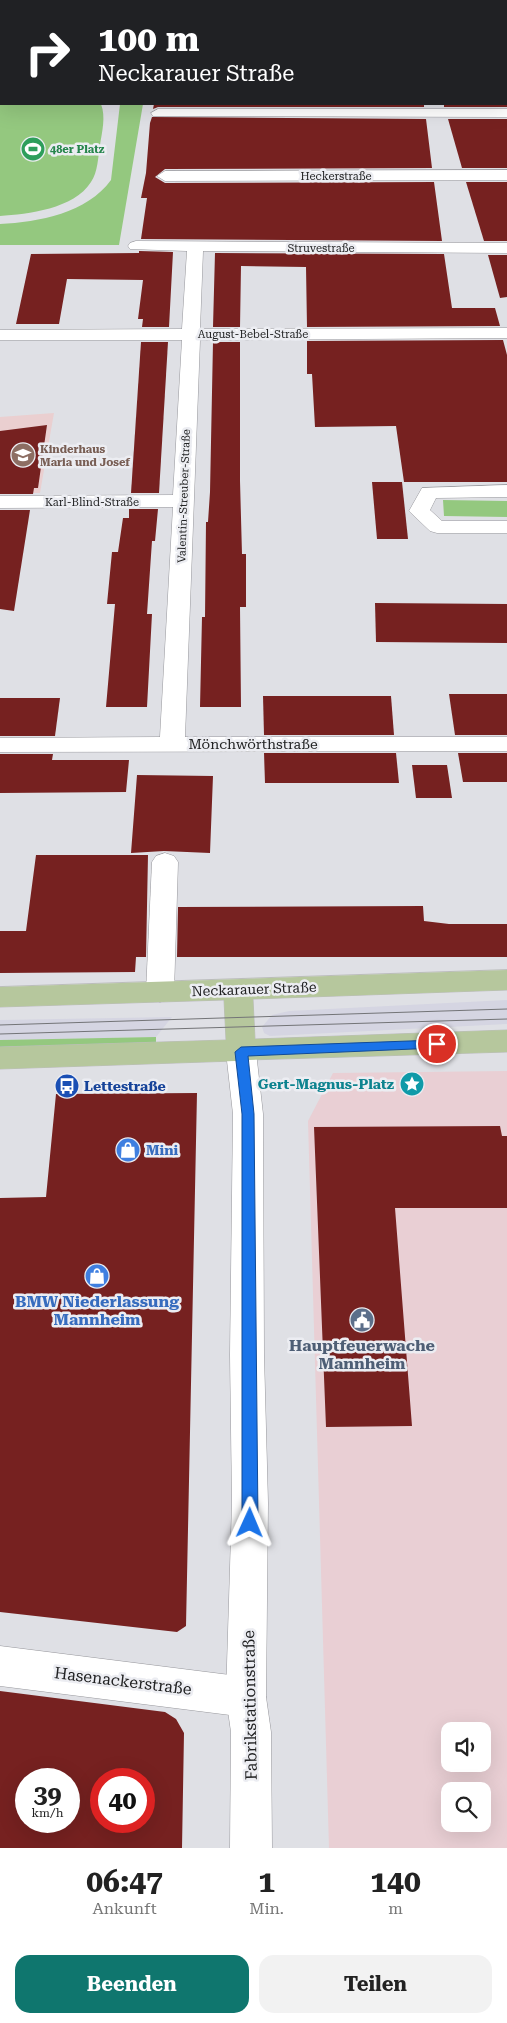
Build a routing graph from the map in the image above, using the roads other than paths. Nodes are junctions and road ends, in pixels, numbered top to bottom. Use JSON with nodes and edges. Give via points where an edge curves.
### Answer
{"nodes":[{"id":1,"x":504,"y":113,"type":"edge"},
{"id":2,"x":158,"y":114,"type":"dead end"},
{"id":3,"x":507,"y":175,"type":"edge"},
{"id":4,"x":165,"y":176,"type":"dead end"},
{"id":5,"x":136,"y":246,"type":"dead end"},
{"id":6,"x":195,"y":248,"type":"junction"},
{"id":7,"x":507,"y":248,"type":"edge"},
{"id":8,"x":507,"y":333,"type":"edge"},
{"id":9,"x":0,"y":335,"type":"edge"},
{"id":10,"x":192,"y":335,"type":"junction"},
{"id":11,"x":507,"y":491,"type":"edge"},
{"id":12,"x":183,"y":501,"type":"junction"},
{"id":13,"x":0,"y":502,"type":"edge"},
{"id":14,"x":507,"y":527,"type":"edge"},
{"id":15,"x":507,"y":744,"type":"edge"},
{"id":16,"x":0,"y":745,"type":"edge"},
{"id":17,"x":172,"y":745,"type":"junction"},
{"id":18,"x":166,"y":862,"type":"dead end"},
{"id":19,"x":507,"y":980,"type":"edge"},
{"id":20,"x":238,"y":990,"type":"junction"},
{"id":21,"x":160,"y":992,"type":"junction"},
{"id":22,"x":0,"y":998,"type":"edge"},
{"id":23,"x":507,"y":1041,"type":"edge"},
{"id":24,"x":241,"y":1052,"type":"junction"},
{"id":25,"x":0,"y":1058,"type":"edge"},
{"id":26,"x":0,"y":1666,"type":"edge"},
{"id":27,"x":246,"y":1697,"type":"junction"},
{"id":28,"x":251,"y":1848,"type":"edge"}],
"edges":[{"from":1,"to":2,"type":"street"},
{"from":3,"to":4,"type":"street","name":"Heckerstraße"},
{"from":5,"to":6,"type":"street","name":"Struvestraße"},
{"from":6,"to":7,"type":"street","name":"Struvestraße"},
{"from":6,"to":10,"type":"street","name":"Valentin-Streuber-Straße"},
{"from":8,"to":10,"type":"street","name":"August-Bebel-Straße"},
{"from":9,"to":10,"type":"street","name":"August-Bebel-Straße"},
{"from":10,"to":12,"type":"street","name":"Valentin-Streuber-Straße"},
{"from":11,"to":14,"type":"street","via":[[429,492],[419,510],[437,527]]},
{"from":12,"to":13,"type":"street","name":"Karl-Blind-Straße"},
{"from":12,"to":17,"type":"street","name":"Valentin-Streuber-Straße"},
{"from":15,"to":17,"type":"street","name":"Mönchwörthstraße"},
{"from":16,"to":17,"type":"street","name":"Mönchwörthstraße"},
{"from":18,"to":21,"type":"street"},
{"from":19,"to":20,"type":"main road","name":"Neckarauer Straße"},
{"from":20,"to":21,"type":"main road","name":"Neckarauer Straße"},
{"from":20,"to":24,"type":"main road"},
{"from":21,"to":22,"type":"main road","name":"Neckarauer Straße"},
{"from":23,"to":24,"type":"main road"},
{"from":24,"to":25,"type":"main road"},
{"from":24,"to":27,"type":"street","name":"Fabrikstationstraße","via":[[248,1114],[250,1503]]},
{"from":26,"to":27,"type":"street","name":"Hasenackerstraße"},
{"from":27,"to":28,"type":"street","name":"Fabrikstationstraße","via":[[251,1732]]}]}
